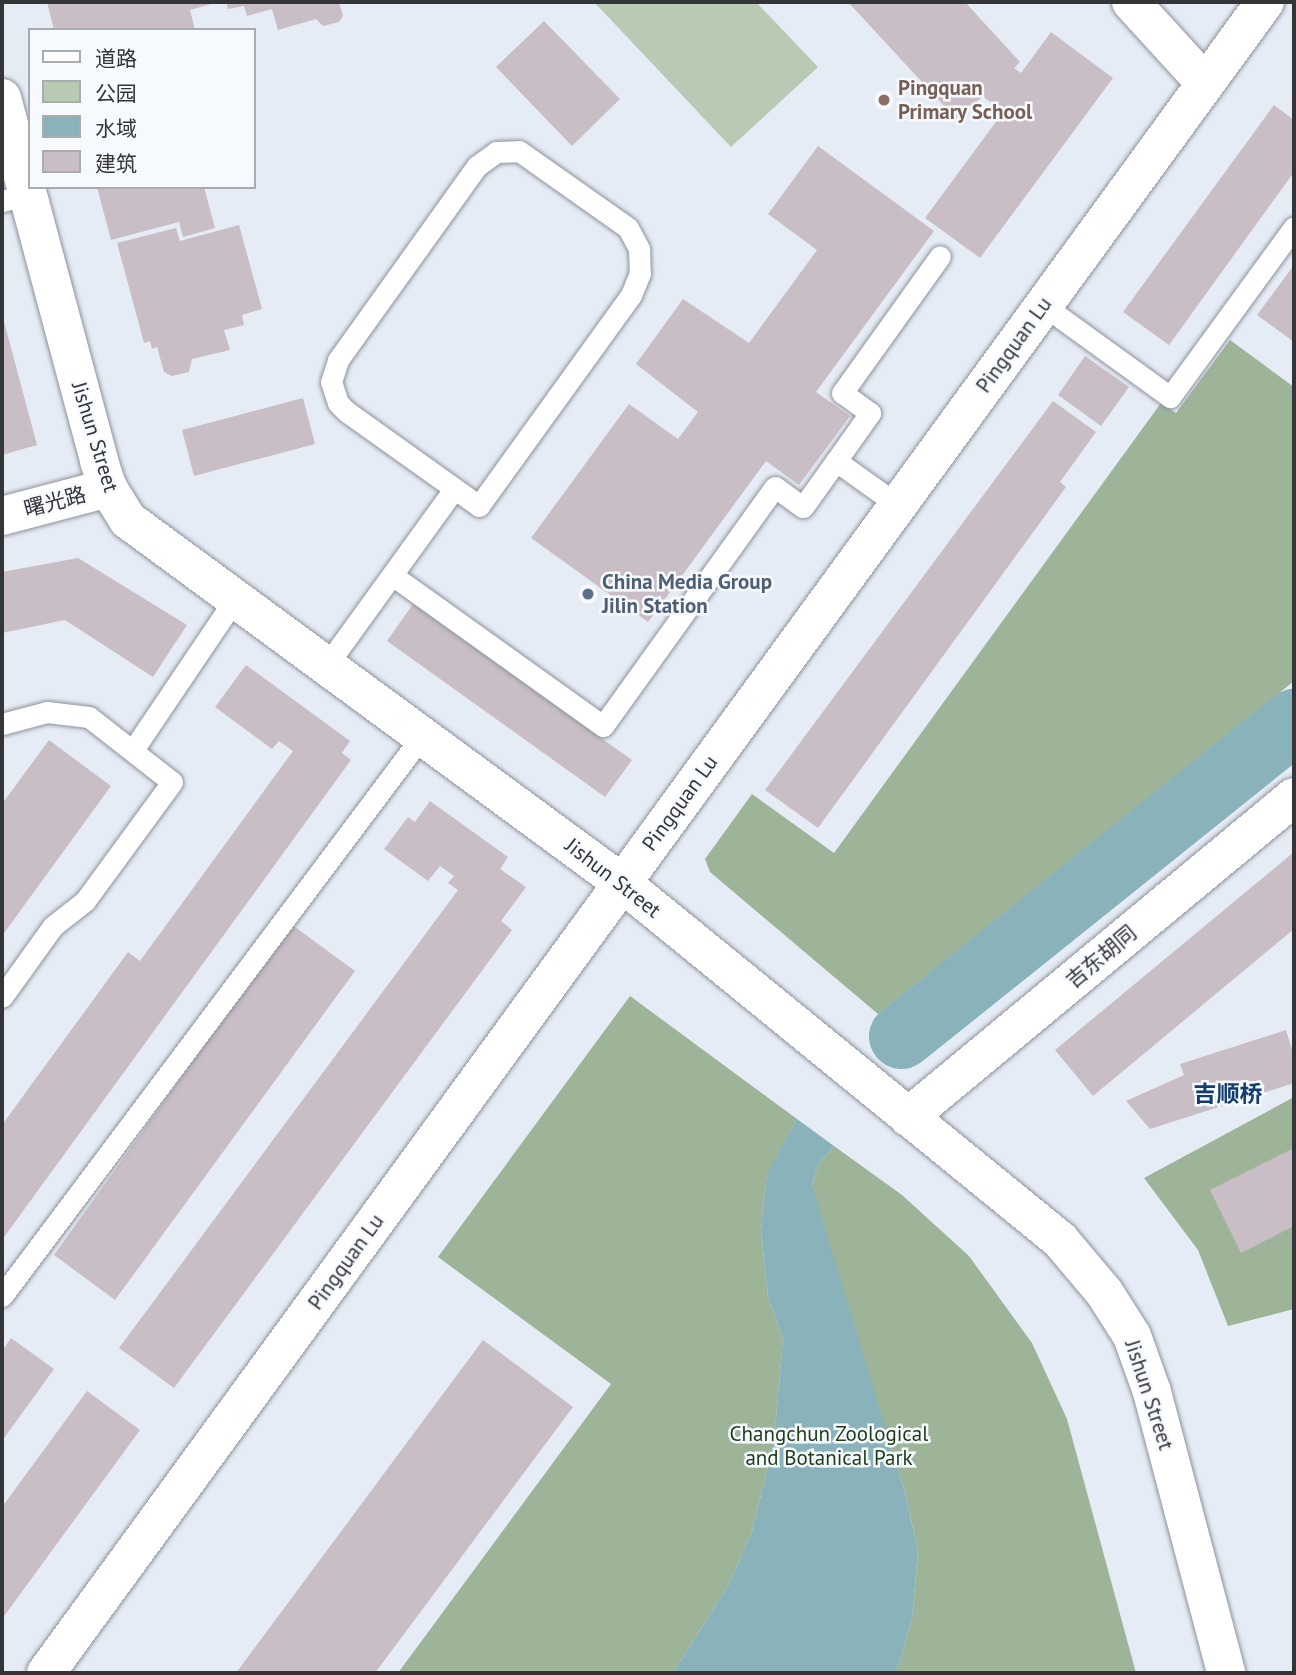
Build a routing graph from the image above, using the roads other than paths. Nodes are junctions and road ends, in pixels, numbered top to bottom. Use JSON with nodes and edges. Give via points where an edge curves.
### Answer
{"nodes":[{"id":1,"x":1131,"y":2,"type":"edge"},
{"id":2,"x":1265,"y":2,"type":"edge"},
{"id":3,"x":1205,"y":83,"type":"junction"},
{"id":4,"x":2,"y":98,"type":"edge"},
{"id":5,"x":15,"y":197,"type":"edge"},
{"id":6,"x":1294,"y":227,"type":"edge"},
{"id":7,"x":940,"y":256,"type":"dead end"},
{"id":8,"x":1043,"y":305,"type":"junction"},
{"id":9,"x":836,"y":461,"type":"junction"},
{"id":10,"x":108,"y":488,"type":"junction"},
{"id":11,"x":454,"y":489,"type":"junction"},
{"id":12,"x":898,"y":505,"type":"junction"},
{"id":13,"x":2,"y":516,"type":"edge"},
{"id":14,"x":392,"y":575,"type":"junction"},
{"id":15,"x":235,"y":599,"type":"junction"},
{"id":16,"x":326,"y":666,"type":"junction"},
{"id":17,"x":2,"y":724,"type":"edge"},
{"id":18,"x":422,"y":736,"type":"junction"},
{"id":19,"x":133,"y":750,"type":"junction"},
{"id":20,"x":1294,"y":797,"type":"edge"},
{"id":21,"x":622,"y":883,"type":"junction"},
{"id":22,"x":2,"y":997,"type":"edge"},
{"id":23,"x":908,"y":1117,"type":"junction"},
{"id":24,"x":2,"y":1296,"type":"edge"},
{"id":25,"x":46,"y":1673,"type":"edge"},
{"id":26,"x":1227,"y":1673,"type":"edge"}],
"edges":[{"from":1,"to":3,"type":"street"},
{"from":2,"to":3,"type":"street","name":"Pingquan Lu"},
{"from":3,"to":8,"type":"street","name":"Pingquan Lu"},
{"from":4,"to":5,"type":"street","name":"Jishun Street"},
{"from":5,"to":10,"type":"street","name":"Jishun Street"},
{"from":6,"to":8,"type":"lane","via":[[1170,397]]},
{"from":7,"to":9,"type":"lane","via":[[842,393],[870,413]]},
{"from":8,"to":12,"type":"street","name":"Pingquan Lu"},
{"from":9,"to":12,"type":"lane"},
{"from":9,"to":14,"type":"lane","via":[[803,507],[775,487],[603,726]]},
{"from":10,"to":13,"type":"street","name":"曙光路"},
{"from":10,"to":15,"type":"street","name":"Jishun Street","via":[[128,520]]},
{"from":11,"to":11,"type":"lane","via":[[346,411],[333,393],[333,369],[477,166],[496,152],[519,151],[628,228],[639,249],[640,273],[631,295],[479,506]]},
{"from":11,"to":14,"type":"lane"},
{"from":12,"to":21,"type":"street","name":"Pingquan Lu"},
{"from":14,"to":16,"type":"lane"},
{"from":15,"to":16,"type":"street","name":"Jishun Street"},
{"from":15,"to":19,"type":"lane"},
{"from":16,"to":18,"type":"street","name":"Jishun Street"},
{"from":17,"to":19,"type":"lane","via":[[47,712],[70,712],[89,717]]},
{"from":18,"to":21,"type":"street","name":"Jishun Street"},
{"from":18,"to":24,"type":"lane"},
{"from":19,"to":22,"type":"lane","via":[[172,782],[85,901],[54,926]]},
{"from":20,"to":23,"type":"street","name":"吉东胡同"},
{"from":21,"to":23,"type":"street","name":"Jishun Street"},
{"from":21,"to":25,"type":"street","name":"Pingquan Lu"},
{"from":23,"to":26,"type":"street","name":"Jishun Street","via":[[1060,1240],[1104,1292],[1132,1336],[1152,1392]]}]}
